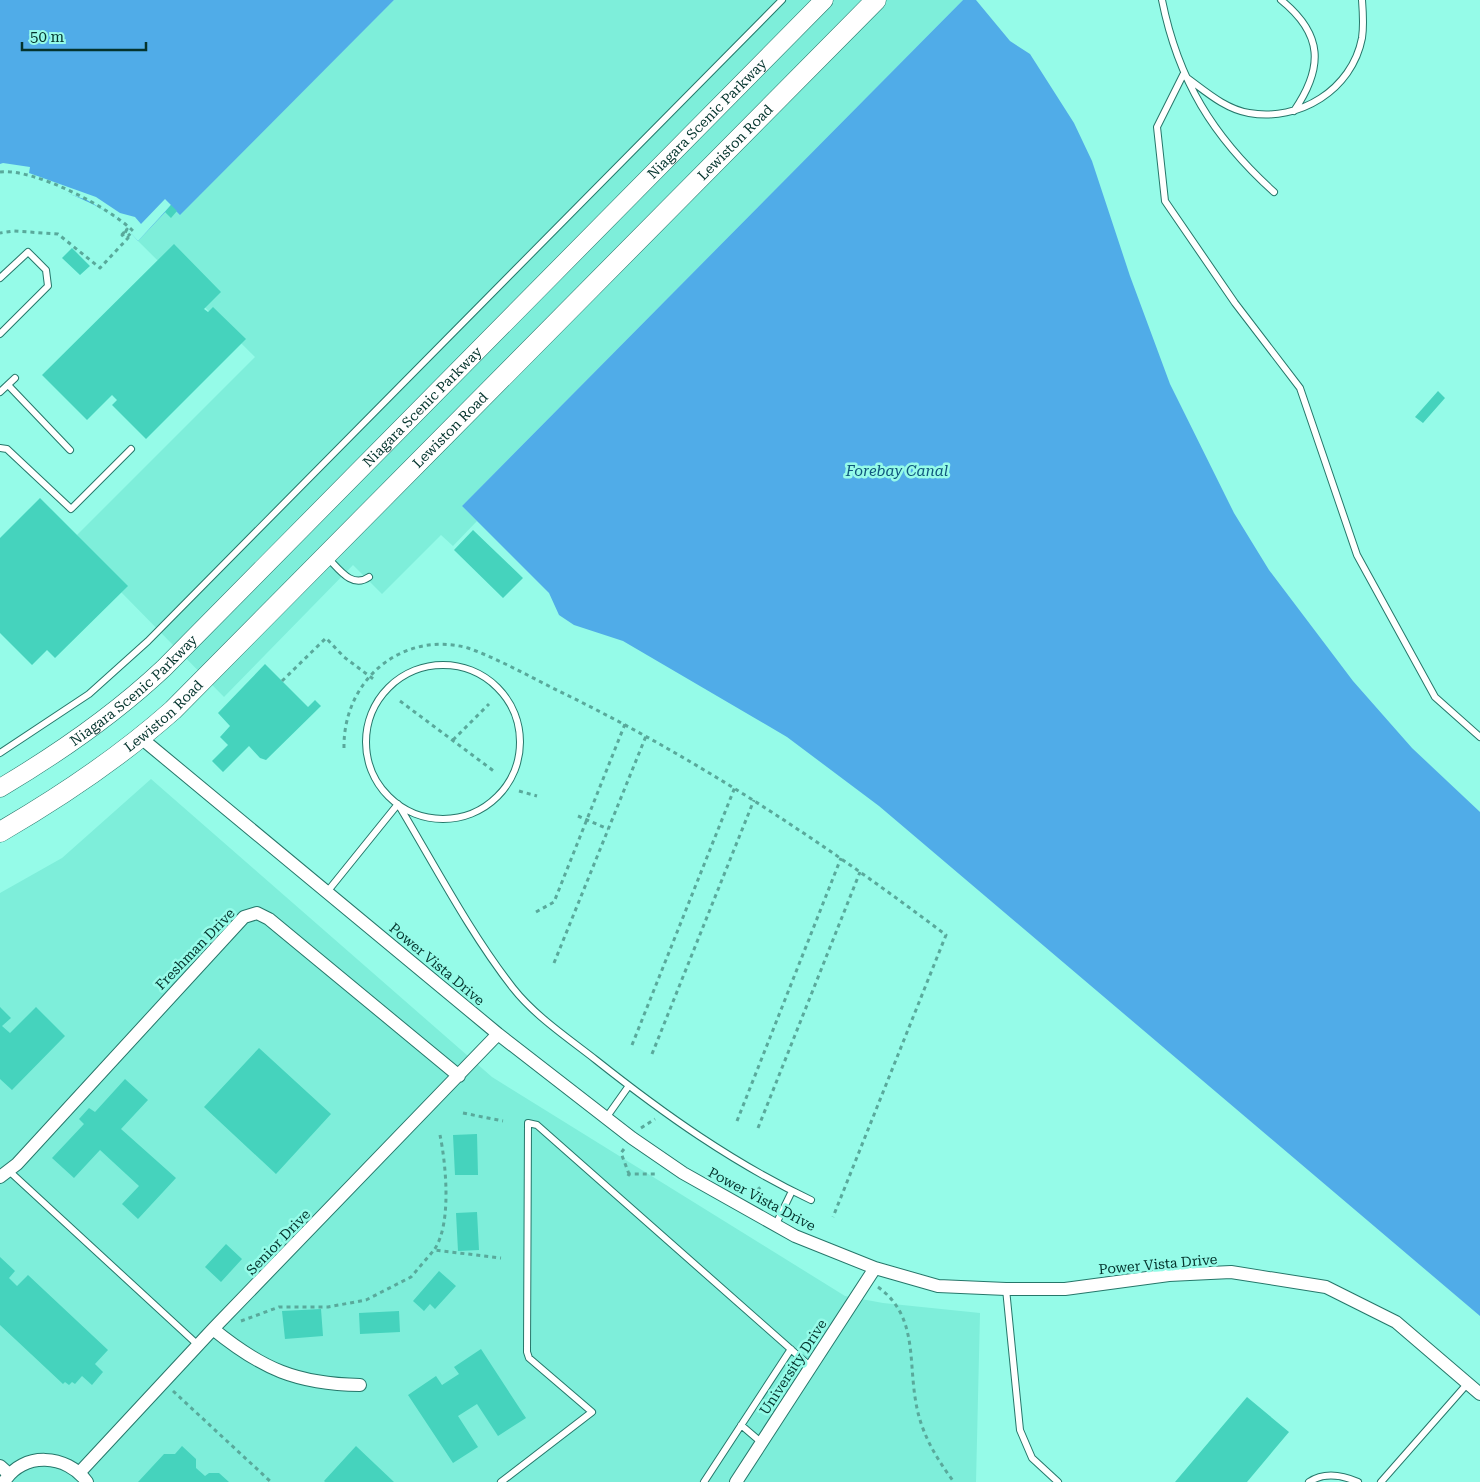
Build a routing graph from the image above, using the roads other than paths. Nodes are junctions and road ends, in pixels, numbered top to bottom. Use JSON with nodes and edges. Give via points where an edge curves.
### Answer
{"nodes":[{"id":1,"x":782,"y":0,"type":"edge"},
{"id":2,"x":824,"y":0,"type":"edge"},
{"id":3,"x":876,"y":0,"type":"edge"},
{"id":4,"x":1162,"y":0,"type":"edge"},
{"id":5,"x":1281,"y":0,"type":"edge"},
{"id":6,"x":1362,"y":0,"type":"edge"},
{"id":7,"x":1183,"y":75,"type":"junction"},
{"id":8,"x":1294,"y":111,"type":"junction"},
{"id":9,"x":1274,"y":192,"type":"dead end"},
{"id":10,"x":0,"y":278,"type":"edge"},
{"id":11,"x":0,"y":334,"type":"edge"},
{"id":12,"x":14,"y":378,"type":"dead end"},
{"id":13,"x":8,"y":385,"type":"junction"},
{"id":14,"x":0,"y":392,"type":"edge"},
{"id":15,"x":0,"y":448,"type":"edge"},
{"id":16,"x":131,"y":449,"type":"dead end"},
{"id":17,"x":70,"y":450,"type":"dead end"},
{"id":18,"x":326,"y":556,"type":"junction"},
{"id":19,"x":370,"y":577,"type":"dead end"},
{"id":20,"x":1480,"y":737,"type":"edge"},
{"id":21,"x":141,"y":738,"type":"junction"},
{"id":22,"x":0,"y":753,"type":"edge"},
{"id":23,"x":0,"y":788,"type":"edge"},
{"id":24,"x":398,"y":804,"type":"junction"},
{"id":25,"x":0,"y":832,"type":"edge"},
{"id":26,"x":327,"y":892,"type":"junction"},
{"id":27,"x":498,"y":1034,"type":"junction"},
{"id":28,"x":459,"y":1076,"type":"junction"},
{"id":29,"x":628,"y":1087,"type":"junction"},
{"id":30,"x":606,"y":1118,"type":"junction"},
{"id":31,"x":4,"y":1174,"type":"edge"},
{"id":32,"x":792,"y":1191,"type":"junction"},
{"id":33,"x":812,"y":1200,"type":"dead end"},
{"id":34,"x":776,"y":1226,"type":"junction"},
{"id":35,"x":874,"y":1268,"type":"junction"},
{"id":36,"x":1006,"y":1289,"type":"junction"},
{"id":37,"x":213,"y":1329,"type":"junction"},
{"id":38,"x":198,"y":1346,"type":"junction"},
{"id":39,"x":790,"y":1350,"type":"junction"},
{"id":40,"x":812,"y":1367,"type":"junction"},
{"id":41,"x":1468,"y":1383,"type":"junction"},
{"id":42,"x":360,"y":1385,"type":"dead end"},
{"id":43,"x":1480,"y":1394,"type":"edge"},
{"id":44,"x":741,"y":1424,"type":"junction"},
{"id":45,"x":762,"y":1443,"type":"junction"},
{"id":46,"x":4,"y":1474,"type":"edge"},
{"id":47,"x":84,"y":1477,"type":"edge"},
{"id":48,"x":500,"y":1482,"type":"edge"},
{"id":49,"x":704,"y":1482,"type":"edge"},
{"id":50,"x":736,"y":1482,"type":"edge"},
{"id":51,"x":1058,"y":1482,"type":"edge"},
{"id":52,"x":1309,"y":1482,"type":"edge"},
{"id":53,"x":1358,"y":1482,"type":"edge"},
{"id":54,"x":1381,"y":1482,"type":"edge"}],
"edges":[{"from":1,"to":22,"type":"lane","via":[[142,646],[88,694]]},
{"from":2,"to":23,"type":"main road","name":"Niagara Scenic Parkway","via":[[152,679],[79,738]]},
{"from":3,"to":18,"type":"main road","name":"Lewiston Road"},
{"from":4,"to":7,"type":"lane","via":[[1173,49]]},
{"from":5,"to":8,"type":"lane","via":[[1307,26],[1315,51],[1312,80]]},
{"from":6,"to":8,"type":"lane","via":[[1362,40],[1349,70],[1322,98]]},
{"from":7,"to":8,"type":"lane","via":[[1228,107],[1276,115]]},
{"from":7,"to":9,"type":"lane","via":[[1223,139],[1245,166]]},
{"from":7,"to":20,"type":"lane","via":[[1157,127],[1165,201],[1235,303],[1300,388],[1357,555],[1435,697]]},
{"from":10,"to":11,"type":"lane","via":[[28,252],[46,270],[48,286]]},
{"from":12,"to":13,"type":"lane"},
{"from":13,"to":14,"type":"lane"},
{"from":13,"to":17,"type":"lane"},
{"from":15,"to":16,"type":"lane","via":[[7,449],[71,509]]},
{"from":18,"to":19,"type":"lane","via":[[350,579],[360,582]]},
{"from":18,"to":21,"type":"main road","name":"Lewiston Road","via":[[195,689]]},
{"from":21,"to":25,"type":"main road","name":"Lewiston Road","via":[[66,792]]},
{"from":21,"to":26,"type":"street","name":"Power Vista Drive"},
{"from":24,"to":24,"type":"lane","via":[[414,814],[438,820],[462,817],[485,808],[503,792],[516,770],[521,746],[518,722],[508,700],[492,681],[473,670],[452,664],[430,665],[403,675],[391,683],[377,700],[368,720],[365,742],[369,765],[378,785]]},
{"from":24,"to":26,"type":"lane"},
{"from":24,"to":29,"type":"lane","via":[[514,989]]},
{"from":26,"to":27,"type":"street","name":"Power Vista Drive"},
{"from":27,"to":28,"type":"street","name":"Senior Drive"},
{"from":27,"to":30,"type":"street","name":"Power Vista Drive"},
{"from":28,"to":31,"type":"street","name":"Freshman Drive","via":[[269,919],[256,913],[244,917],[17,1164]]},
{"from":28,"to":37,"type":"street","name":"Senior Drive"},
{"from":29,"to":30,"type":"lane"},
{"from":29,"to":32,"type":"lane","via":[[716,1148]]},
{"from":30,"to":34,"type":"street","name":"Power Vista Drive","via":[[683,1173]]},
{"from":31,"to":38,"type":"lane"},
{"from":32,"to":33,"type":"lane"},
{"from":32,"to":34,"type":"lane"},
{"from":34,"to":35,"type":"street","name":"Power Vista Drive"},
{"from":35,"to":36,"type":"street","name":"Power Vista Drive","via":[[938,1286]]},
{"from":35,"to":40,"type":"street","name":"University Drive"},
{"from":36,"to":41,"type":"street","name":"Power Vista Drive","via":[[1065,1289],[1169,1275],[1231,1272],[1326,1287],[1396,1322]]},
{"from":36,"to":51,"type":"lane","via":[[1020,1430],[1032,1458]]},
{"from":37,"to":38,"type":"street","name":"Senior Drive"},
{"from":37,"to":42,"type":"street","via":[[254,1359],[285,1375],[309,1382]]},
{"from":38,"to":47,"type":"street","name":"Senior Drive"},
{"from":39,"to":40,"type":"lane"},
{"from":39,"to":44,"type":"lane"},
{"from":39,"to":48,"type":"lane","via":[[537,1125],[528,1123],[527,1352],[529,1358],[592,1412]]},
{"from":40,"to":45,"type":"street","name":"University Drive"},
{"from":41,"to":43,"type":"street","name":"Power Vista Drive"},
{"from":41,"to":54,"type":"lane"},
{"from":44,"to":45,"type":"lane"},
{"from":44,"to":49,"type":"lane"},
{"from":45,"to":50,"type":"street","name":"University Drive"},
{"from":46,"to":47,"type":"street","via":[[25,1463],[44,1459],[63,1462]]},
{"from":52,"to":53,"type":"lane","via":[[1315,1478],[1341,1475]]}]}
